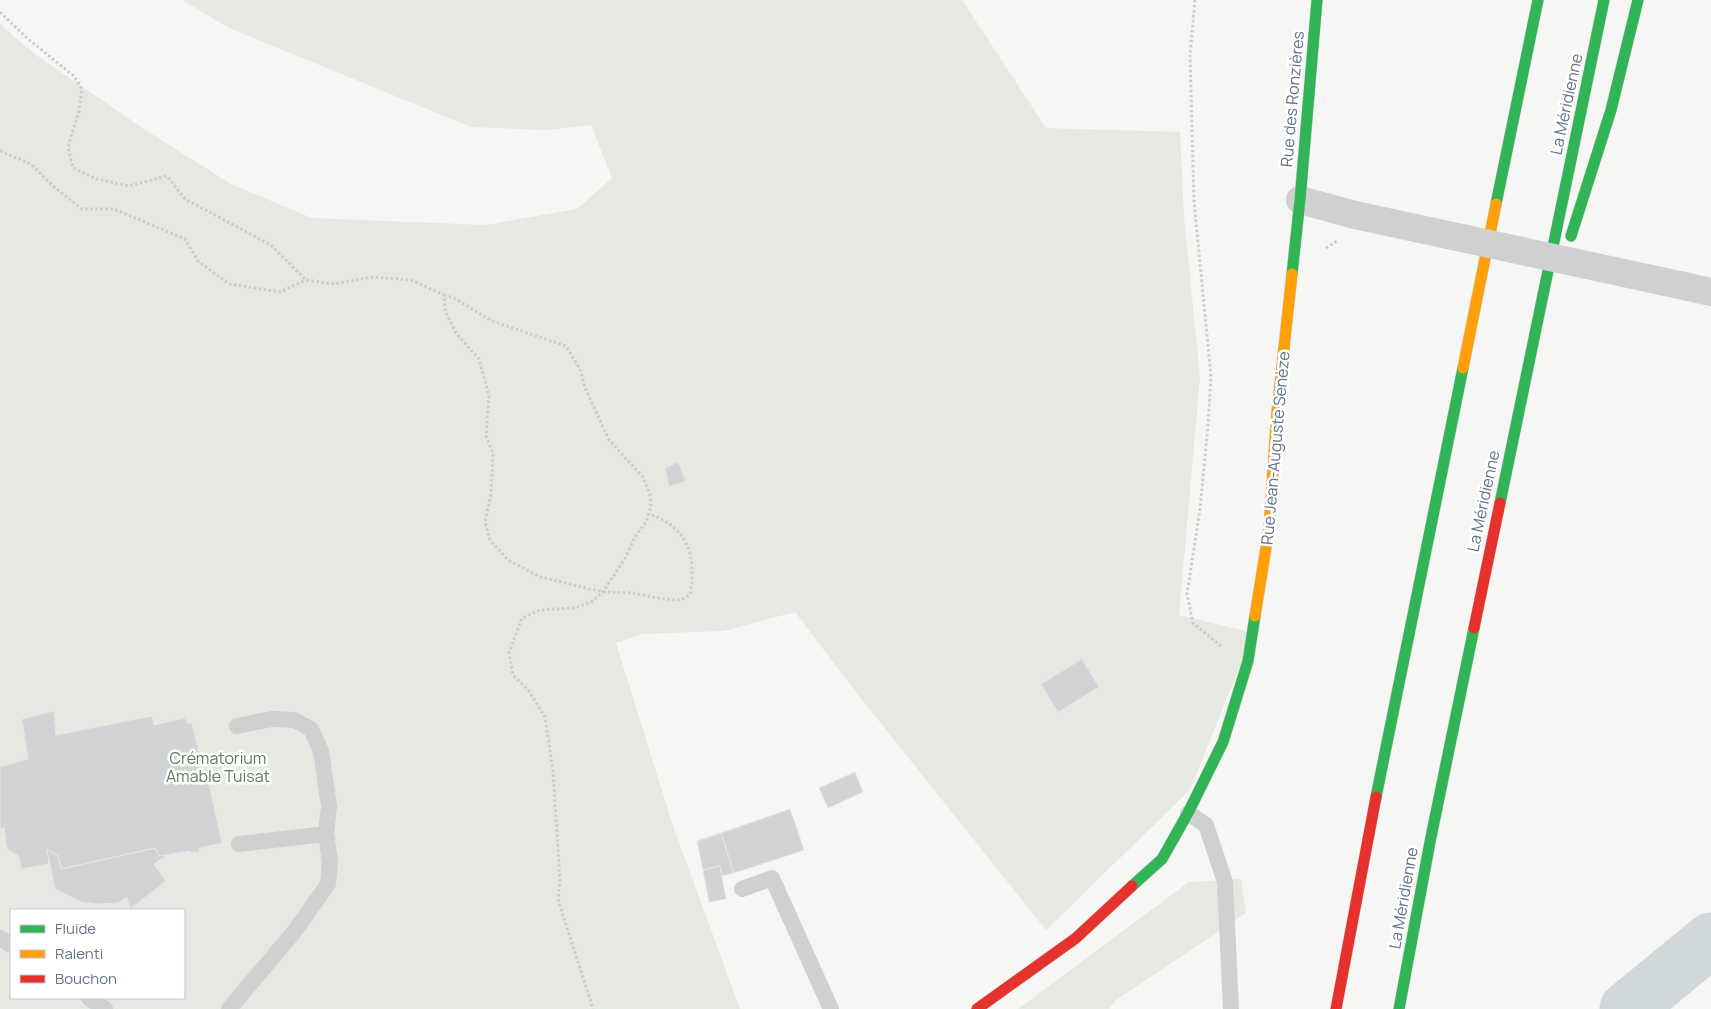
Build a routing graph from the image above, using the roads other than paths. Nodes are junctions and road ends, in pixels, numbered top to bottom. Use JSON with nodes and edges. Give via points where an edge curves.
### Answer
{"nodes":[{"id":1,"x":1317,"y":0,"type":"edge"},
{"id":2,"x":1538,"y":0,"type":"edge"},
{"id":3,"x":1604,"y":0,"type":"edge"},
{"id":4,"x":1638,"y":0,"type":"edge"},
{"id":5,"x":1300,"y":200,"type":"junction"},
{"id":6,"x":1711,"y":292,"type":"edge"},
{"id":7,"x":1526,"y":376,"type":"junction"},
{"id":8,"x":237,"y":726,"type":"dead end"},
{"id":9,"x":1188,"y":813,"type":"junction"},
{"id":10,"x":326,"y":834,"type":"junction"},
{"id":11,"x":239,"y":844,"type":"dead end"},
{"id":12,"x":742,"y":889,"type":"dead end"},
{"id":13,"x":90,"y":999,"type":"edge"},
{"id":14,"x":105,"y":1009,"type":"edge"},
{"id":15,"x":230,"y":1009,"type":"edge"},
{"id":16,"x":831,"y":1009,"type":"edge"},
{"id":17,"x":977,"y":1009,"type":"edge"},
{"id":18,"x":1231,"y":1009,"type":"edge"},
{"id":19,"x":1336,"y":1009,"type":"edge"},
{"id":20,"x":1399,"y":1009,"type":"edge"}],
"edges":[{"from":1,"to":5,"type":"main road","name":"Rue des Ronzières"},
{"from":2,"to":19,"type":"main road","via":[[1392,714]]},
{"from":3,"to":7,"type":"main road","name":"La Méridienne"},
{"from":4,"to":7,"type":"main road","via":[[1611,110]]},
{"from":5,"to":6,"type":"street","bridge":true,"via":[[1355,215]]},
{"from":5,"to":9,"type":"main road","name":"Rue Jean-Auguste Senèze","via":[[1277,412],[1269,529],[1248,661],[1224,742]]},
{"from":7,"to":20,"type":"main road","name":"La Méridienne"},
{"from":8,"to":10,"type":"lane","via":[[272,719],[294,720],[311,729],[322,751],[329,806]]},
{"from":9,"to":17,"type":"main road","name":"Rue Jean-Auguste Senèze","via":[[1162,859],[1076,938]]},
{"from":9,"to":18,"type":"lane","via":[[1206,825],[1225,882]]},
{"from":10,"to":11,"type":"lane"},
{"from":10,"to":15,"type":"lane","via":[[330,862],[328,884],[294,932]]},
{"from":12,"to":16,"type":"lane","via":[[772,878]]},
{"from":13,"to":14,"type":"lane"}]}
